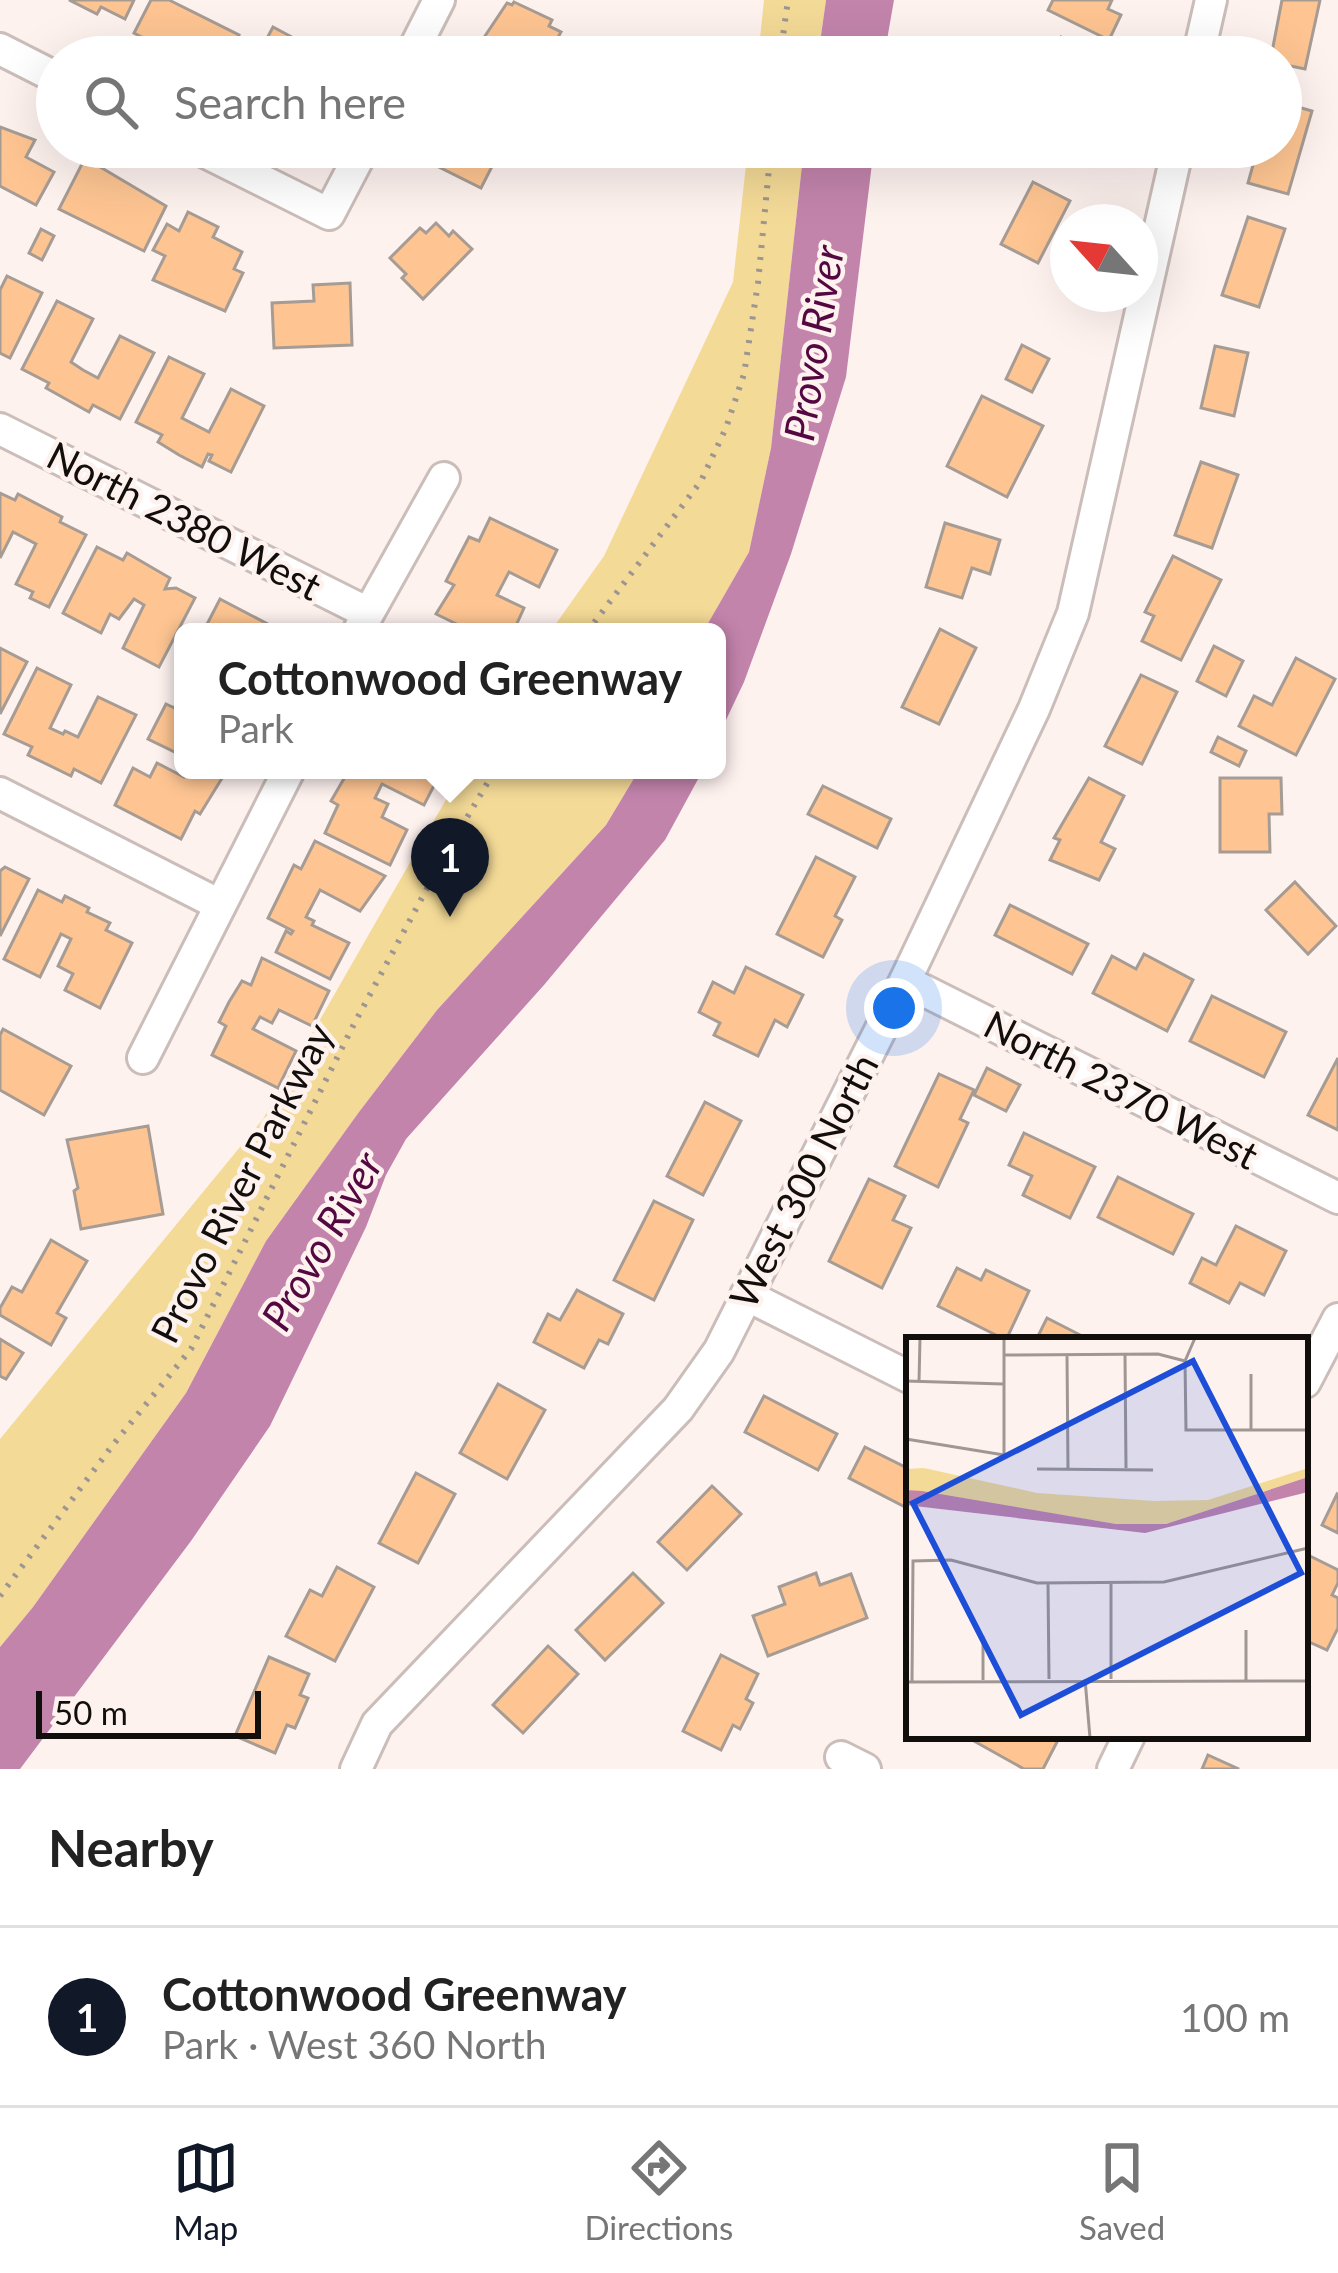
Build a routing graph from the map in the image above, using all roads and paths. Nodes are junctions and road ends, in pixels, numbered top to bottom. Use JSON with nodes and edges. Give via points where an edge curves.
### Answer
{"nodes":[{"id":1,"x":439,"y":0,"type":"edge"},
{"id":2,"x":788,"y":0,"type":"edge"},
{"id":3,"x":1211,"y":0,"type":"edge"},
{"id":4,"x":421,"y":36,"type":"edge"},
{"id":5,"x":783,"y":36,"type":"edge"},
{"id":6,"x":1203,"y":36,"type":"edge"},
{"id":7,"x":0,"y":50,"type":"edge"},
{"id":8,"x":36,"y":68,"type":"edge"},
{"id":9,"x":237,"y":168,"type":"edge"},
{"id":10,"x":353,"y":168,"type":"edge"},
{"id":11,"x":769,"y":168,"type":"edge"},
{"id":12,"x":1173,"y":168,"type":"edge"},
{"id":13,"x":0,"y":429,"type":"edge"},
{"id":14,"x":444,"y":478,"type":"dead end"},
{"id":15,"x":363,"y":623,"type":"edge"},
{"id":16,"x":594,"y":623,"type":"edge"},
{"id":17,"x":284,"y":779,"type":"edge"},
{"id":18,"x":490,"y":779,"type":"edge"},
{"id":19,"x":0,"y":793,"type":"edge"},
{"id":20,"x":220,"y":905,"type":"junction"},
{"id":21,"x":905,"y":981,"type":"junction"},
{"id":22,"x":143,"y":1058,"type":"dead end"},
{"id":23,"x":1338,"y":1198,"type":"edge"},
{"id":24,"x":746,"y":1295,"type":"junction"},
{"id":25,"x":1338,"y":1319,"type":"edge"},
{"id":26,"x":1320,"y":1368,"type":"edge"},
{"id":27,"x":906,"y":1375,"type":"edge"},
{"id":28,"x":0,"y":1596,"type":"edge"},
{"id":29,"x":1128,"y":1739,"type":"edge"},
{"id":30,"x":356,"y":1769,"type":"edge"},
{"id":31,"x":1113,"y":1769,"type":"edge"}],
"edges":[{"from":1,"to":4,"type":"street"},
{"from":2,"to":5,"type":"path"},
{"from":3,"to":6,"type":"street"},
{"from":7,"to":8,"type":"street"},
{"from":9,"to":10,"type":"street","via":[[329,214]]},
{"from":11,"to":16,"type":"path","via":[[744,374],[726,428],[701,482]]},
{"from":12,"to":21,"type":"street","name":"West 300 North","via":[[1073,613]]},
{"from":13,"to":15,"type":"street","name":"North 2380 West"},
{"from":14,"to":15,"type":"street"},
{"from":17,"to":20,"type":"street"},
{"from":18,"to":28,"type":"path","name":"Provo River Parkway","via":[[353,1026],[191,1349]]},
{"from":19,"to":20,"type":"street"},
{"from":20,"to":22,"type":"street"},
{"from":21,"to":23,"type":"street","name":"North 2370 West"},
{"from":21,"to":24,"type":"street","name":"West 300 North"},
{"from":24,"to":27,"type":"street"},
{"from":24,"to":30,"type":"street","name":"West 300 North","via":[[678,1409],[414,1682],[377,1724]]},
{"from":25,"to":26,"type":"street"},
{"from":29,"to":31,"type":"street"}]}
